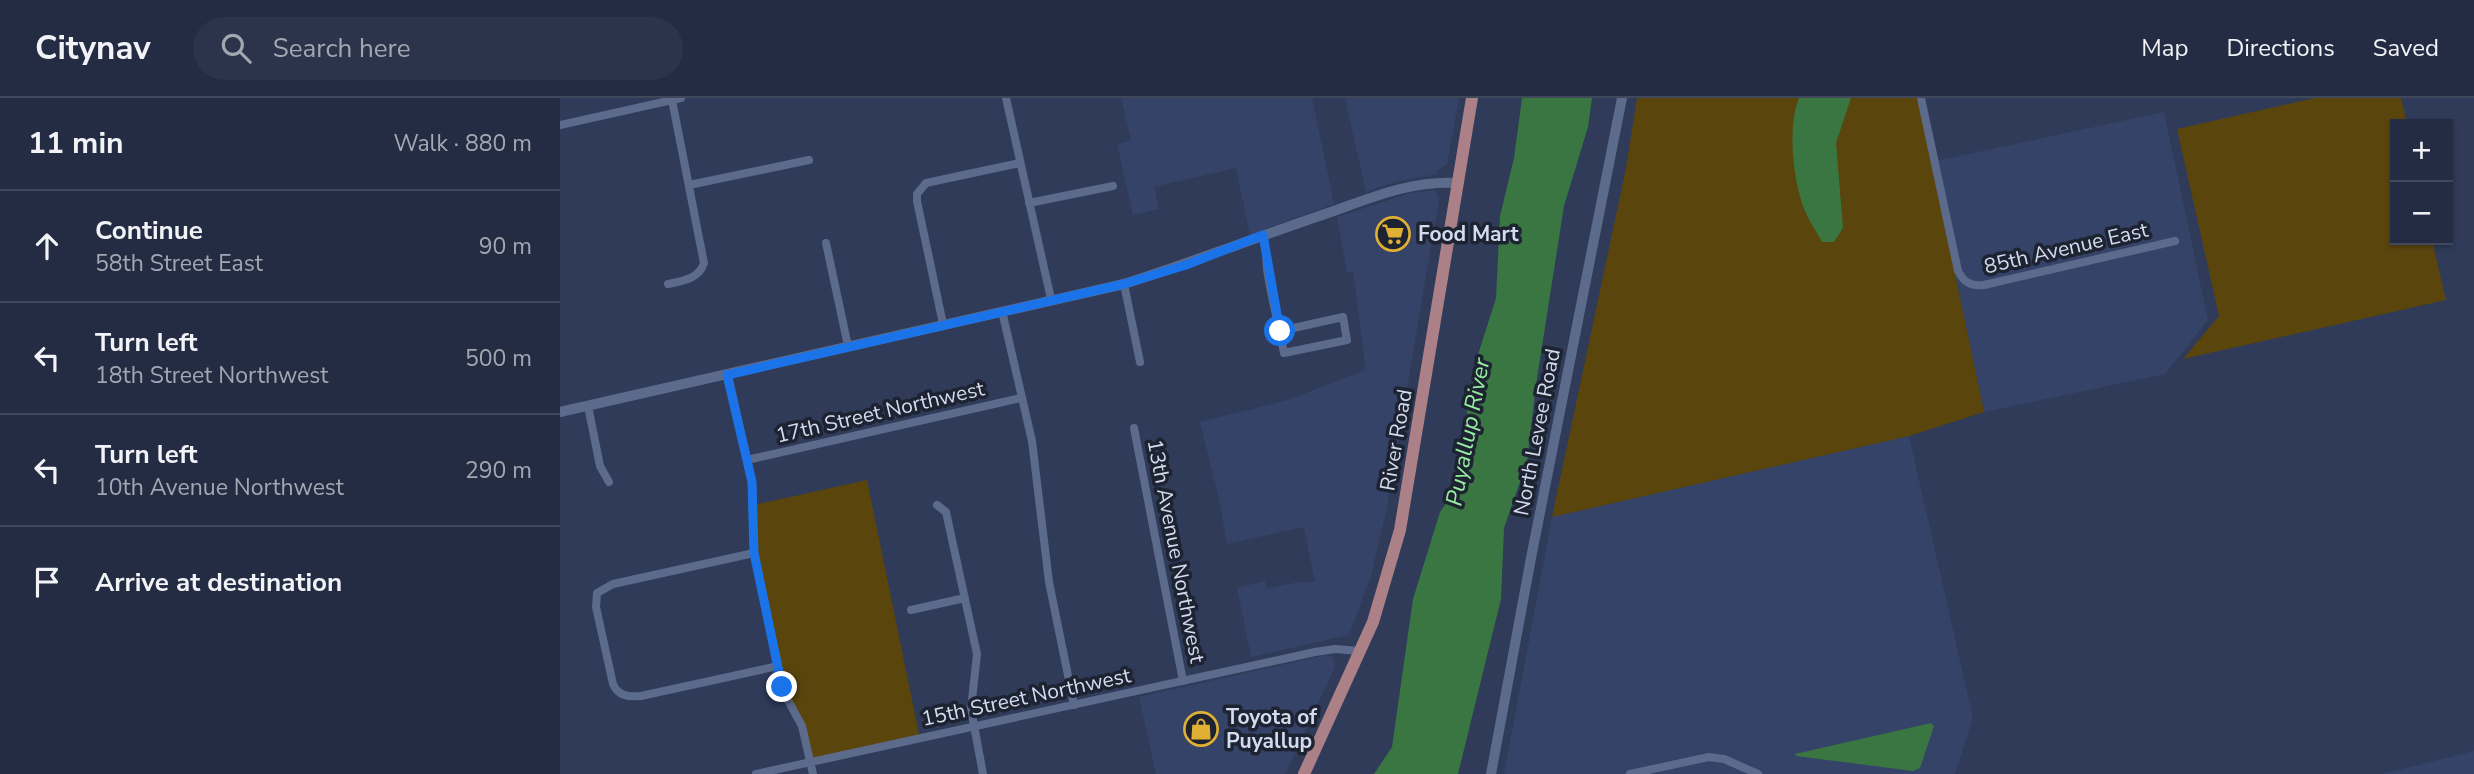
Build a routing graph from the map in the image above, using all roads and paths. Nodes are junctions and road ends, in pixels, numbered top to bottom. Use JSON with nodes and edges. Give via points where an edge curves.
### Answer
{"nodes":[{"id":1,"x":1006,"y":98,"type":"edge"},
{"id":2,"x":1472,"y":98,"type":"edge"},
{"id":3,"x":1622,"y":98,"type":"edge"},
{"id":4,"x":1921,"y":98,"type":"edge"},
{"id":5,"x":676,"y":99,"type":"edge"},
{"id":6,"x":560,"y":125,"type":"edge"},
{"id":7,"x":809,"y":160,"type":"dead end"},
{"id":8,"x":1020,"y":163,"type":"junction"},
{"id":9,"x":1458,"y":183,"type":"junction"},
{"id":10,"x":689,"y":185,"type":"junction"},
{"id":11,"x":1113,"y":186,"type":"dead end"},
{"id":12,"x":1029,"y":204,"type":"junction"},
{"id":13,"x":1263,"y":235,"type":"junction"},
{"id":14,"x":2175,"y":241,"type":"dead end"},
{"id":15,"x":826,"y":243,"type":"dead end"},
{"id":16,"x":716,"y":261,"type":"dead end"},
{"id":17,"x":704,"y":264,"type":"junction"},
{"id":18,"x":668,"y":284,"type":"dead end"},
{"id":19,"x":1124,"y":284,"type":"junction"},
{"id":20,"x":1051,"y":299,"type":"junction"},
{"id":21,"x":1002,"y":311,"type":"junction"},
{"id":22,"x":943,"y":324,"type":"junction"},
{"id":23,"x":1280,"y":331,"type":"junction"},
{"id":24,"x":848,"y":346,"type":"junction"},
{"id":25,"x":1140,"y":362,"type":"dead end"},
{"id":26,"x":727,"y":375,"type":"junction"},
{"id":27,"x":1021,"y":398,"type":"junction"},
{"id":28,"x":588,"y":406,"type":"junction"},
{"id":29,"x":560,"y":412,"type":"edge"},
{"id":30,"x":1134,"y":428,"type":"dead end"},
{"id":31,"x":747,"y":460,"type":"junction"},
{"id":32,"x":609,"y":482,"type":"dead end"},
{"id":33,"x":937,"y":505,"type":"dead end"},
{"id":34,"x":754,"y":553,"type":"junction"},
{"id":35,"x":965,"y":598,"type":"junction"},
{"id":36,"x":911,"y":610,"type":"dead end"},
{"id":37,"x":1360,"y":651,"type":"junction"},
{"id":38,"x":778,"y":666,"type":"junction"},
{"id":39,"x":1183,"y":681,"type":"junction"},
{"id":40,"x":1074,"y":705,"type":"junction"},
{"id":41,"x":974,"y":727,"type":"junction"},
{"id":42,"x":811,"y":762,"type":"junction"},
{"id":43,"x":756,"y":774,"type":"edge"},
{"id":44,"x":813,"y":774,"type":"edge"},
{"id":45,"x":984,"y":774,"type":"edge"},
{"id":46,"x":1304,"y":774,"type":"edge"},
{"id":47,"x":1491,"y":774,"type":"edge"},
{"id":48,"x":1630,"y":774,"type":"edge"},
{"id":49,"x":1758,"y":774,"type":"edge"}],
"edges":[{"from":1,"to":8,"type":"street"},
{"from":2,"to":9,"type":"main road","name":"River Road"},
{"from":3,"to":47,"type":"street","name":"North Levee Road"},
{"from":4,"to":14,"type":"street","name":"85th Avenue East","via":[[1958,271],[1971,285]]},
{"from":5,"to":6,"type":"street"},
{"from":5,"to":10,"type":"street"},
{"from":7,"to":10,"type":"street"},
{"from":8,"to":12,"type":"street"},
{"from":8,"to":22,"type":"street","via":[[938,180],[917,194]]},
{"from":9,"to":13,"type":"street","via":[[1395,190]]},
{"from":9,"to":37,"type":"main road","name":"River Road","via":[[1401,530]]},
{"from":10,"to":17,"type":"street"},
{"from":11,"to":12,"type":"street"},
{"from":12,"to":20,"type":"street"},
{"from":13,"to":19,"type":"street"},
{"from":13,"to":23,"type":"street"},
{"from":15,"to":24,"type":"street"},
{"from":16,"to":17,"type":"street"},
{"from":17,"to":18,"type":"street","via":[[687,279]]},
{"from":19,"to":20,"type":"street"},
{"from":19,"to":25,"type":"street"},
{"from":20,"to":21,"type":"street"},
{"from":21,"to":22,"type":"street"},
{"from":21,"to":27,"type":"street"},
{"from":22,"to":24,"type":"street"},
{"from":23,"to":23,"type":"street","via":[[1343,317],[1347,340],[1284,353]]},
{"from":24,"to":26,"type":"street"},
{"from":26,"to":28,"type":"street"},
{"from":26,"to":31,"type":"street"},
{"from":27,"to":31,"type":"street","name":"17th Street Northwest"},
{"from":27,"to":40,"type":"street","via":[[1032,441],[1054,614]]},
{"from":28,"to":29,"type":"street"},
{"from":28,"to":32,"type":"street","via":[[600,466]]},
{"from":30,"to":39,"type":"street","name":"13th Avenue Northwest"},
{"from":31,"to":34,"type":"street","via":[[754,499]]},
{"from":33,"to":35,"type":"street","via":[[946,512]]},
{"from":34,"to":38,"type":"street"},
{"from":34,"to":38,"type":"street","via":[[621,581],[599,592],[595,601],[611,678],[615,689],[629,697]]},
{"from":35,"to":36,"type":"street"},
{"from":35,"to":41,"type":"street","via":[[977,654],[971,702]]},
{"from":37,"to":39,"type":"street","name":"15th Street Northwest","via":[[1303,654]]},
{"from":37,"to":46,"type":"main road","name":"River Road"},
{"from":38,"to":42,"type":"street"},
{"from":39,"to":40,"type":"street","name":"15th Street Northwest"},
{"from":40,"to":41,"type":"street","name":"15th Street Northwest"},
{"from":41,"to":42,"type":"street","name":"15th Street Northwest"},
{"from":41,"to":45,"type":"street"},
{"from":42,"to":43,"type":"street","name":"15th Street Northwest"},
{"from":42,"to":44,"type":"street"},
{"from":48,"to":49,"type":"street","via":[[1709,757]]}]}
